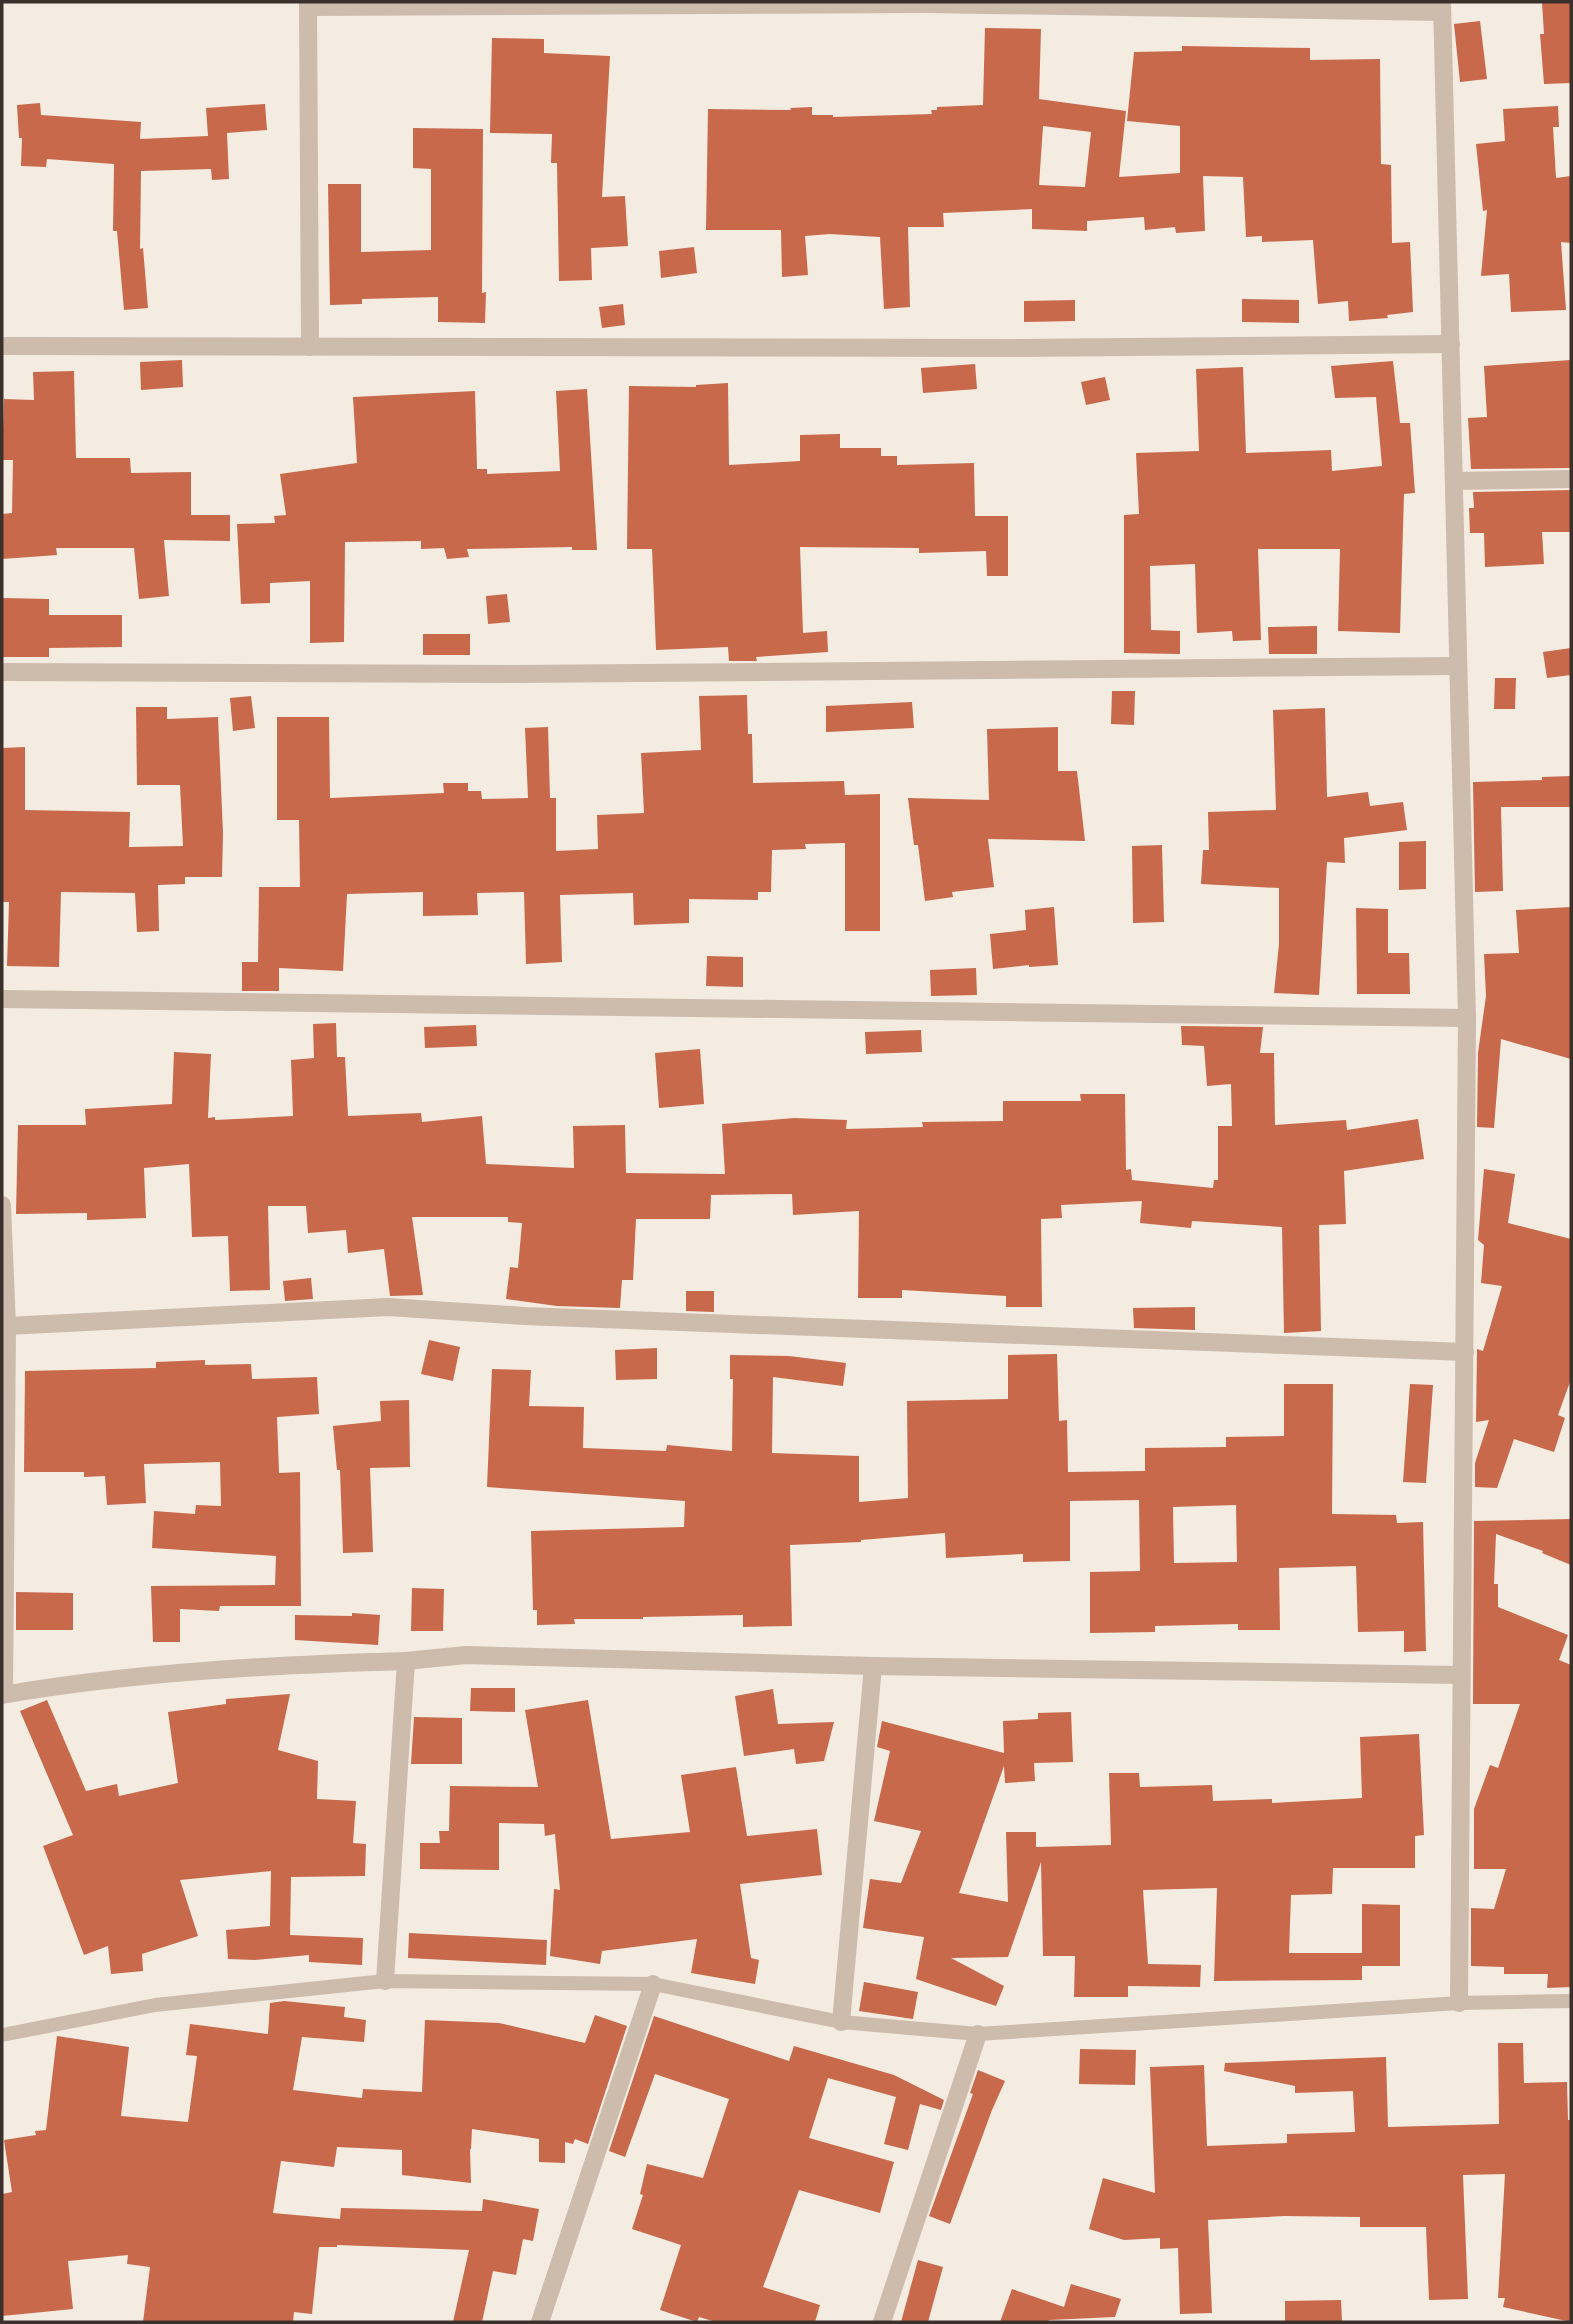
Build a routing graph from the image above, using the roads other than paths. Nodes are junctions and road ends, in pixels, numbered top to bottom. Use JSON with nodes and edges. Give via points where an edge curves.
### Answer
{"nodes":[{"id":1,"x":929,"y":3,"type":"edge"},
{"id":2,"x":308,"y":4,"type":"edge"},
{"id":3,"x":1442,"y":7,"type":"edge"},
{"id":4,"x":1451,"y":344,"type":"junction"},
{"id":5,"x":2,"y":346,"type":"edge"},
{"id":6,"x":310,"y":346,"type":"junction"},
{"id":7,"x":1571,"y":479,"type":"edge"},
{"id":8,"x":1455,"y":481,"type":"junction"},
{"id":9,"x":1458,"y":666,"type":"junction"},
{"id":10,"x":2,"y":672,"type":"edge"},
{"id":11,"x":2,"y":999,"type":"edge"},
{"id":12,"x":1467,"y":1018,"type":"junction"},
{"id":13,"x":2,"y":1205,"type":"edge"},
{"id":14,"x":7,"y":1326,"type":"junction"},
{"id":15,"x":1465,"y":1352,"type":"junction"},
{"id":16,"x":406,"y":1661,"type":"junction"},
{"id":17,"x":873,"y":1666,"type":"junction"},
{"id":18,"x":1460,"y":1675,"type":"junction"},
{"id":19,"x":3,"y":1694,"type":"edge"},
{"id":20,"x":385,"y":1981,"type":"junction"},
{"id":21,"x":653,"y":1984,"type":"junction"},
{"id":22,"x":1571,"y":2001,"type":"edge"},
{"id":23,"x":1459,"y":2003,"type":"junction"},
{"id":24,"x":841,"y":2022,"type":"junction"},
{"id":25,"x":978,"y":2034,"type":"junction"},
{"id":26,"x":2,"y":2035,"type":"edge"},
{"id":27,"x":540,"y":2322,"type":"edge"},
{"id":28,"x":882,"y":2322,"type":"edge"}],
"edges":[{"from":1,"to":2,"type":"street"},
{"from":1,"to":3,"type":"street"},
{"from":2,"to":6,"type":"street"},
{"from":3,"to":4,"type":"street"},
{"from":4,"to":6,"type":"street"},
{"from":4,"to":8,"type":"street"},
{"from":5,"to":6,"type":"street"},
{"from":7,"to":8,"type":"street"},
{"from":8,"to":9,"type":"street"},
{"from":9,"to":10,"type":"street","via":[[515,674]]},
{"from":9,"to":12,"type":"street"},
{"from":11,"to":12,"type":"street"},
{"from":12,"to":15,"type":"street"},
{"from":13,"to":14,"type":"street"},
{"from":14,"to":15,"type":"street","via":[[388,1307]]},
{"from":14,"to":19,"type":"street"},
{"from":15,"to":18,"type":"street"},
{"from":16,"to":17,"type":"street","via":[[466,1656]]},
{"from":16,"to":19,"type":"street","via":[[268,1665]]},
{"from":16,"to":20,"type":"street"},
{"from":17,"to":18,"type":"street"},
{"from":17,"to":24,"type":"street"},
{"from":18,"to":23,"type":"street"},
{"from":20,"to":21,"type":"lane"},
{"from":20,"to":26,"type":"lane","via":[[156,2005]]},
{"from":21,"to":24,"type":"lane"},
{"from":21,"to":27,"type":"street"},
{"from":22,"to":23,"type":"lane"},
{"from":23,"to":25,"type":"lane"},
{"from":24,"to":25,"type":"lane"},
{"from":25,"to":28,"type":"street"}]}
